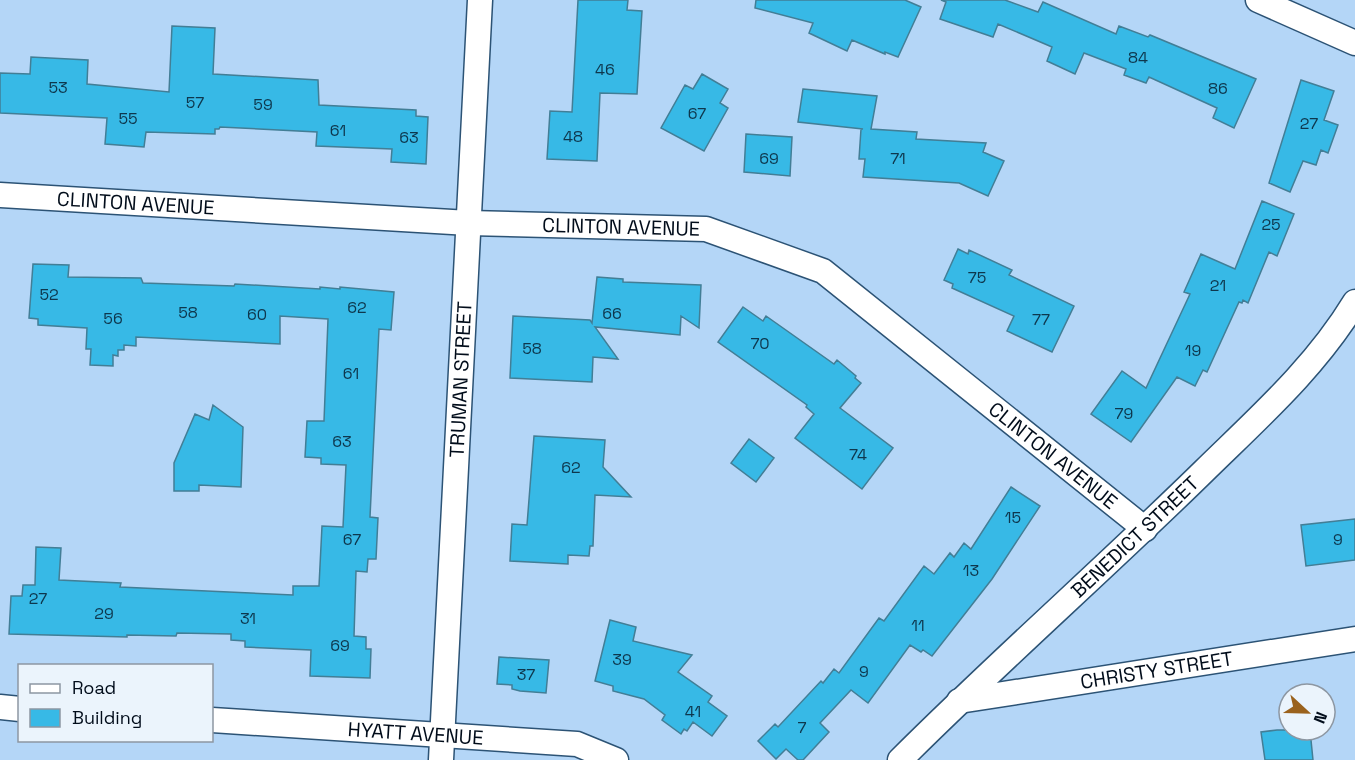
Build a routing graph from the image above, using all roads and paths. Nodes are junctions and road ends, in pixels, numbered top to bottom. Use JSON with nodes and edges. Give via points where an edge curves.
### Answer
{"nodes":[{"id":1,"x":480,"y":0,"type":"edge"},
{"id":2,"x":1258,"y":0,"type":"edge"},
{"id":3,"x":1355,"y":43,"type":"edge"},
{"id":4,"x":0,"y":195,"type":"edge"},
{"id":5,"x":470,"y":223,"type":"junction"},
{"id":6,"x":1355,"y":302,"type":"edge"},
{"id":7,"x":1145,"y":529,"type":"junction"},
{"id":8,"x":1355,"y":639,"type":"edge"},
{"id":9,"x":959,"y":701,"type":"junction"},
{"id":10,"x":0,"y":707,"type":"edge"},
{"id":11,"x":18,"y":709,"type":"edge"},
{"id":12,"x":213,"y":720,"type":"edge"},
{"id":13,"x":442,"y":735,"type":"junction"},
{"id":14,"x":441,"y":760,"type":"edge"},
{"id":15,"x":616,"y":760,"type":"edge"},
{"id":16,"x":900,"y":760,"type":"edge"}],
"edges":[{"from":1,"to":5,"type":"street","name":"TRUMAN STREET"},
{"from":2,"to":3,"type":"street"},
{"from":4,"to":5,"type":"street","name":"CLINTON AVENUE"},
{"from":5,"to":7,"type":"street","name":"CLINTON AVENUE","via":[[706,229],[823,271]]},
{"from":5,"to":13,"type":"street","name":"TRUMAN STREET"},
{"from":6,"to":7,"type":"street","name":"BENEDICT STREET","via":[[1313,361],[1281,396]]},
{"from":7,"to":9,"type":"street","name":"BENEDICT STREET"},
{"from":8,"to":9,"type":"street","name":"CHRISTY STREET"},
{"from":9,"to":16,"type":"street","name":"BENEDICT STREET"},
{"from":10,"to":11,"type":"street"},
{"from":12,"to":13,"type":"street","name":"HYATT AVENUE"},
{"from":13,"to":14,"type":"street","name":"TRUMAN STREET"},
{"from":13,"to":15,"type":"street","name":"HYATT AVENUE","via":[[577,744]]}]}
